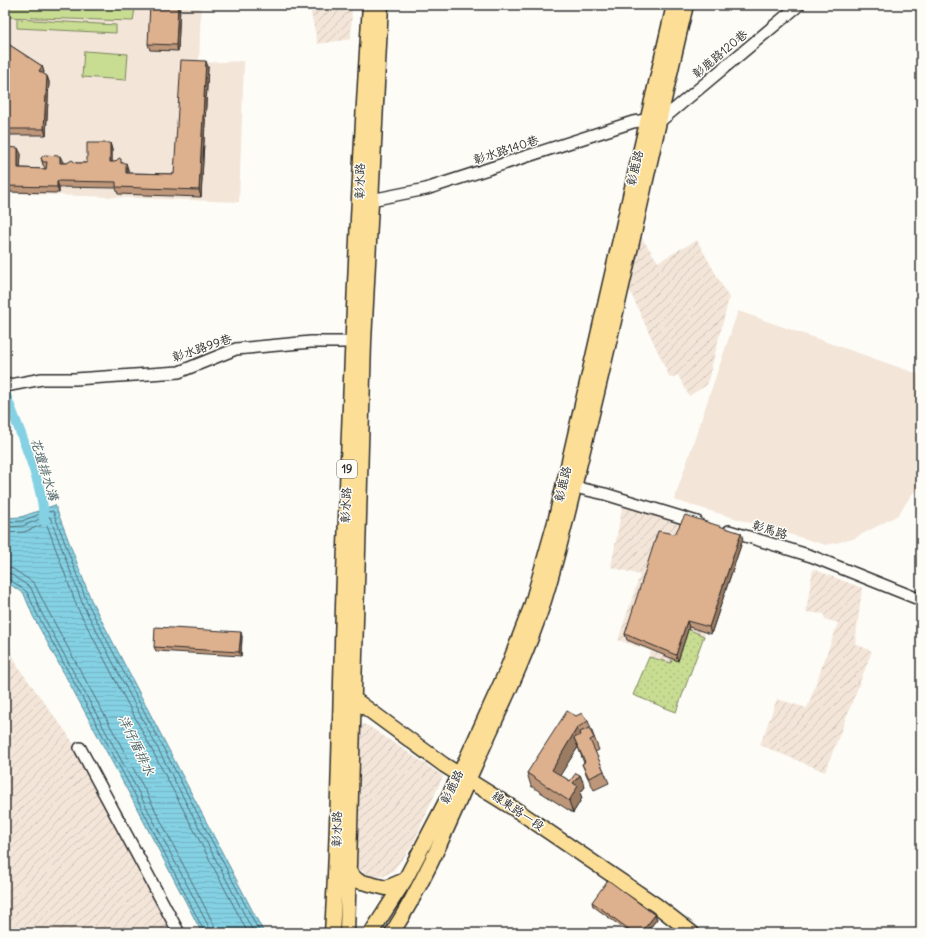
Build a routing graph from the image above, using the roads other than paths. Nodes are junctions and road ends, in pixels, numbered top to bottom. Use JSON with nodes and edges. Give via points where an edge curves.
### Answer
{"nodes":[{"id":1,"x":370,"y":5,"type":"edge"},
{"id":2,"x":380,"y":5,"type":"edge"},
{"id":3,"x":674,"y":5,"type":"edge"},
{"id":4,"x":686,"y":5,"type":"edge"},
{"id":5,"x":799,"y":5,"type":"edge"},
{"id":6,"x":652,"y":121,"type":"junction"},
{"id":7,"x":366,"y":199,"type":"junction"},
{"id":8,"x":612,"y":269,"type":"junction"},
{"id":9,"x":627,"y":271,"type":"junction"},
{"id":10,"x":597,"y":337,"type":"junction"},
{"id":11,"x":611,"y":340,"type":"junction"},
{"id":12,"x":358,"y":342,"type":"junction"},
{"id":13,"x":5,"y":386,"type":"edge"},
{"id":14,"x":568,"y":490,"type":"junction"},
{"id":15,"x":921,"y":600,"type":"edge"},
{"id":16,"x":348,"y":696,"type":"junction"},
{"id":17,"x":80,"y":748,"type":"dead end"},
{"id":18,"x":464,"y":776,"type":"junction"},
{"id":19,"x":348,"y":871,"type":"junction"},
{"id":20,"x":404,"y":880,"type":"junction"},
{"id":21,"x":179,"y":933,"type":"edge"},
{"id":22,"x":332,"y":933,"type":"edge"},
{"id":23,"x":347,"y":933,"type":"edge"},
{"id":24,"x":371,"y":933,"type":"edge"},
{"id":25,"x":392,"y":933,"type":"edge"},
{"id":26,"x":692,"y":933,"type":"edge"}],
"edges":[{"from":1,"to":7,"type":"main road","name":"彰水路","number":"19","via":[[361,136]]},
{"from":2,"to":7,"type":"main road","name":"彰水路","number":"19"},
{"from":3,"to":6,"type":"main road","name":"彰鹿路"},
{"from":4,"to":6,"type":"main road","name":"彰鹿路"},
{"from":5,"to":6,"type":"street","name":"彰鹿路120巷"},
{"from":6,"to":7,"type":"street","name":"彰水路140巷","via":[[426,189]]},
{"from":6,"to":8,"type":"main road","name":"彰鹿路"},
{"from":6,"to":9,"type":"main road","name":"彰鹿路"},
{"from":7,"to":12,"type":"main road","name":"彰水路","number":"19"},
{"from":8,"to":9,"type":"main road"},
{"from":8,"to":10,"type":"main road","name":"彰鹿路"},
{"from":9,"to":11,"type":"main road","name":"彰鹿路"},
{"from":10,"to":11,"type":"main road"},
{"from":10,"to":14,"type":"main road","name":"彰鹿路"},
{"from":11,"to":14,"type":"main road","name":"彰鹿路"},
{"from":12,"to":13,"type":"street","name":"彰水路99巷","via":[[311,342],[236,349],[179,372],[42,379]]},
{"from":12,"to":16,"type":"main road","name":"彰水路","number":"19"},
{"from":14,"to":15,"type":"street","name":"彰馬路","via":[[605,494],[810,556]]},
{"from":14,"to":18,"type":"main road","name":"彰鹿路","via":[[531,607]]},
{"from":16,"to":18,"type":"main road","name":"線東路一段","via":[[444,765]]},
{"from":16,"to":19,"type":"main road","name":"彰水路","number":"19"},
{"from":16,"to":22,"type":"main road","name":"彰水路","number":"19"},
{"from":17,"to":21,"type":"street"},
{"from":18,"to":20,"type":"main road","name":"彰鹿路"},
{"from":18,"to":25,"type":"main road","name":"彰鹿路","via":[[444,837]]},
{"from":18,"to":26,"type":"main road","name":"線東路一段","via":[[656,905]]},
{"from":19,"to":20,"type":"main road","via":[[358,881],[386,888]]},
{"from":19,"to":23,"type":"main road","name":"彰水路","number":"19"},
{"from":20,"to":24,"type":"main road","name":"彰鹿路"}]}
